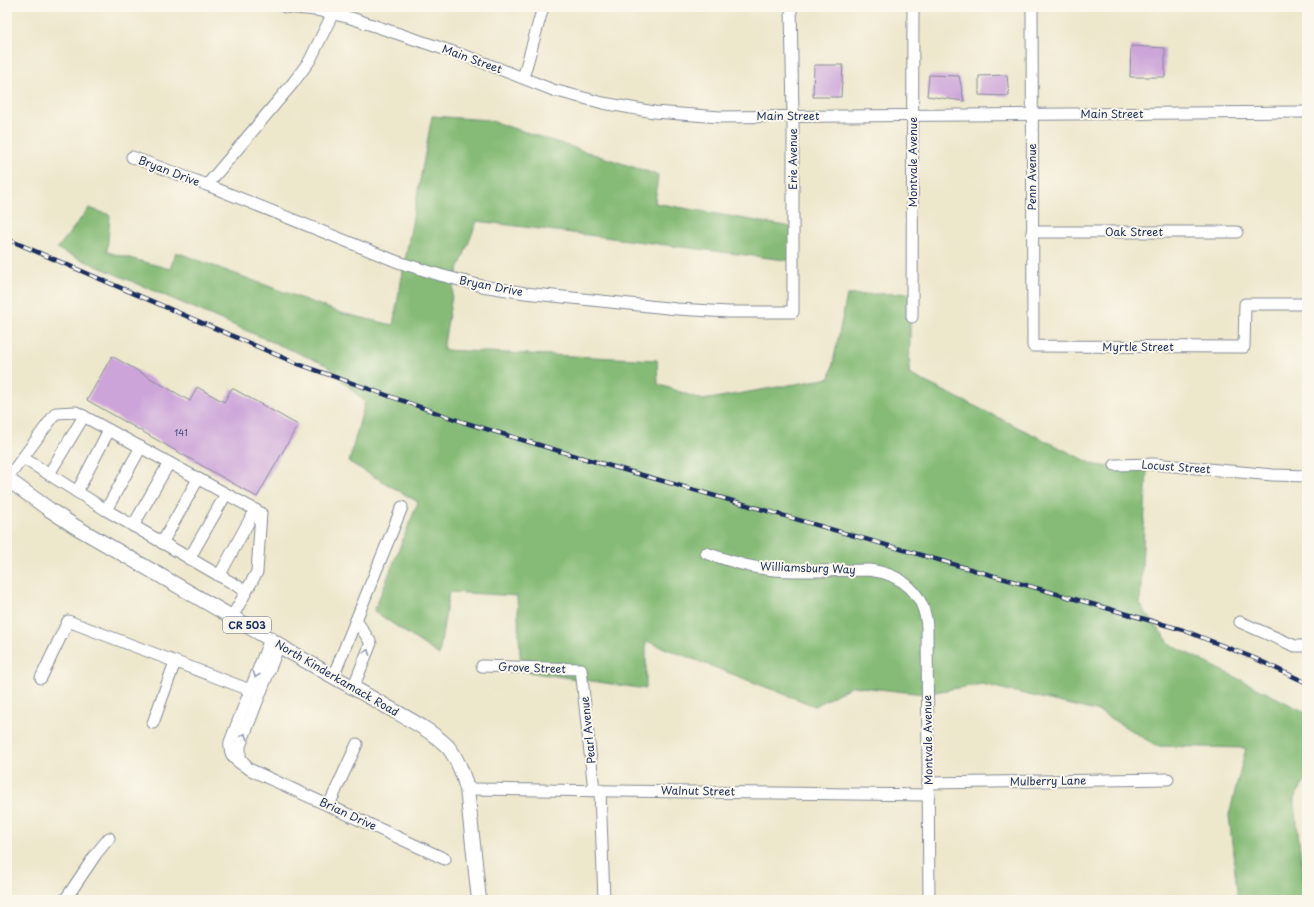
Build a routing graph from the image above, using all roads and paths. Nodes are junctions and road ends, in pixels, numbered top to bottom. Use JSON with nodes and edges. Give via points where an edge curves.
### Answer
{"nodes":[{"id":1,"x":285,"y":7,"type":"edge"},
{"id":2,"x":543,"y":7,"type":"edge"},
{"id":3,"x":792,"y":7,"type":"edge"},
{"id":4,"x":913,"y":7,"type":"edge"},
{"id":5,"x":1032,"y":7,"type":"edge"},
{"id":6,"x":333,"y":13,"type":"junction"},
{"id":7,"x":523,"y":78,"type":"junction"},
{"id":8,"x":1307,"y":112,"type":"edge"},
{"id":9,"x":1032,"y":114,"type":"junction"},
{"id":10,"x":913,"y":115,"type":"junction"},
{"id":11,"x":793,"y":116,"type":"junction"},
{"id":12,"x":132,"y":157,"type":"dead end"},
{"id":13,"x":206,"y":185,"type":"junction"},
{"id":14,"x":1032,"y":232,"type":"junction"},
{"id":15,"x":1236,"y":232,"type":"dead end"},
{"id":16,"x":1307,"y":304,"type":"edge"},
{"id":17,"x":793,"y":312,"type":"joint"},
{"id":18,"x":912,"y":317,"type":"dead end"},
{"id":19,"x":1033,"y":346,"type":"joint"},
{"id":20,"x":84,"y":416,"type":"junction"},
{"id":21,"x":109,"y":430,"type":"junction"},
{"id":22,"x":141,"y":447,"type":"junction"},
{"id":23,"x":23,"y":458,"type":"junction"},
{"id":24,"x":169,"y":463,"type":"junction"},
{"id":25,"x":1115,"y":465,"type":"dead end"},
{"id":26,"x":49,"y":474,"type":"junction"},
{"id":27,"x":1307,"y":476,"type":"edge"},
{"id":28,"x":7,"y":479,"type":"edge"},
{"id":29,"x":198,"y":479,"type":"junction"},
{"id":30,"x":77,"y":492,"type":"junction"},
{"id":31,"x":226,"y":494,"type":"junction"},
{"id":32,"x":402,"y":507,"type":"dead end"},
{"id":33,"x":106,"y":510,"type":"junction"},
{"id":34,"x":255,"y":510,"type":"junction"},
{"id":35,"x":133,"y":526,"type":"junction"},
{"id":36,"x":162,"y":543,"type":"junction"},
{"id":37,"x":706,"y":553,"type":"dead end"},
{"id":38,"x":189,"y":559,"type":"junction"},
{"id":39,"x":219,"y":576,"type":"junction"},
{"id":40,"x":908,"y":586,"type":"joint"},
{"id":41,"x":246,"y":592,"type":"junction"},
{"id":42,"x":232,"y":617,"type":"junction"},
{"id":43,"x":356,"y":620,"type":"junction"},
{"id":44,"x":1240,"y":622,"type":"dead end"},
{"id":45,"x":274,"y":642,"type":"junction"},
{"id":46,"x":1307,"y":646,"type":"edge"},
{"id":47,"x":175,"y":662,"type":"junction"},
{"id":48,"x":482,"y":666,"type":"dead end"},
{"id":49,"x":581,"y":669,"type":"joint"},
{"id":50,"x":333,"y":676,"type":"junction"},
{"id":51,"x":41,"y":678,"type":"dead end"},
{"id":52,"x":353,"y":688,"type":"junction"},
{"id":53,"x":250,"y":690,"type":"junction"},
{"id":54,"x":153,"y":723,"type":"dead end"},
{"id":55,"x":357,"y":744,"type":"dead end"},
{"id":56,"x":251,"y":770,"type":"junction"},
{"id":57,"x":1168,"y":779,"type":"dead end"},
{"id":58,"x":928,"y":783,"type":"junction"},
{"id":59,"x":467,"y":789,"type":"junction"},
{"id":60,"x":597,"y":790,"type":"junction"},
{"id":61,"x":929,"y":795,"type":"junction"},
{"id":62,"x":329,"y":805,"type":"junction"},
{"id":63,"x":109,"y":838,"type":"dead end"},
{"id":64,"x":445,"y":859,"type":"dead end"},
{"id":65,"x":65,"y":900,"type":"edge"},
{"id":66,"x":479,"y":900,"type":"edge"},
{"id":67,"x":604,"y":900,"type":"edge"},
{"id":68,"x":930,"y":900,"type":"edge"}],
"edges":[{"from":1,"to":6,"type":"street","name":"Main Street"},
{"from":2,"to":7,"type":"street"},
{"from":3,"to":11,"type":"street","name":"Erie Avenue"},
{"from":4,"to":10,"type":"street","name":"Montvale Avenue"},
{"from":5,"to":9,"type":"street","name":"Penn Avenue"},
{"from":6,"to":7,"type":"street","name":"Main Street","via":[[463,55]]},
{"from":6,"to":13,"type":"street","name":"Bryan Drive","via":[[310,60]]},
{"from":7,"to":11,"type":"street","name":"Main Street","via":[[553,90],[603,103],[654,112],[720,117]]},
{"from":8,"to":9,"type":"street","name":"Main Street"},
{"from":9,"to":10,"type":"street","name":"Main Street"},
{"from":9,"to":14,"type":"street","name":"Penn Avenue"},
{"from":10,"to":11,"type":"street","name":"Main Street"},
{"from":10,"to":18,"type":"street","name":"Montvale Avenue"},
{"from":11,"to":17,"type":"street","name":"Erie Avenue"},
{"from":12,"to":13,"type":"street","name":"Bryan Drive"},
{"from":13,"to":17,"type":"street","name":"Bryan Drive","via":[[398,262],[482,286],[671,309]]},
{"from":14,"to":15,"type":"street","name":"Oak Street"},
{"from":14,"to":19,"type":"street","name":"Penn Avenue"},
{"from":16,"to":19,"type":"street","name":"Myrtle Street","via":[[1245,304],[1244,347]]},
{"from":20,"to":21,"type":"street"},
{"from":20,"to":23,"type":"street","via":[[76,412],[56,413]]},
{"from":20,"to":26,"type":"street"},
{"from":21,"to":22,"type":"street"},
{"from":21,"to":30,"type":"street"},
{"from":22,"to":24,"type":"street"},
{"from":22,"to":33,"type":"street"},
{"from":23,"to":26,"type":"street"},
{"from":23,"to":28,"type":"street"},
{"from":24,"to":29,"type":"street"},
{"from":24,"to":35,"type":"street"},
{"from":25,"to":27,"type":"street","name":"Locust Street","via":[[1153,464]]},
{"from":26,"to":30,"type":"street"},
{"from":28,"to":42,"type":"main road","name":"North Kinderkamack Road","number":"CR 503","via":[[76,527]]},
{"from":29,"to":31,"type":"street"},
{"from":29,"to":36,"type":"street"},
{"from":30,"to":33,"type":"street"},
{"from":31,"to":34,"type":"street"},
{"from":31,"to":38,"type":"street"},
{"from":32,"to":43,"type":"street"},
{"from":33,"to":35,"type":"street"},
{"from":34,"to":39,"type":"street"},
{"from":34,"to":41,"type":"street","via":[[261,513],[257,572]]},
{"from":35,"to":36,"type":"street"},
{"from":36,"to":38,"type":"street"},
{"from":37,"to":40,"type":"street","name":"Williamsburg Way","via":[[755,567],[881,571]]},
{"from":38,"to":39,"type":"street"},
{"from":39,"to":41,"type":"street"},
{"from":40,"to":58,"type":"street","name":"Montvale Avenue","via":[[921,603],[927,621]]},
{"from":41,"to":42,"type":"street"},
{"from":42,"to":45,"type":"main road","name":"North Kinderkamack Road","number":"CR 503"},
{"from":43,"to":50,"type":"street"},
{"from":52,"to":43,"type":"street","one_way":true,"via":[[371,643]]},
{"from":44,"to":46,"type":"street","via":[[1295,646]]},
{"from":45,"to":50,"type":"main road","name":"North Kinderkamack Road","number":"CR 503"},
{"from":45,"to":53,"type":"street","name":"Brian Drive","one_way":true},
{"from":56,"to":45,"type":"street","one_way":true,"via":[[240,758],[240,746]]},
{"from":47,"to":51,"type":"street","via":[[68,621]]},
{"from":47,"to":53,"type":"street"},
{"from":47,"to":54,"type":"street"},
{"from":48,"to":49,"type":"street","name":"Grove Street"},
{"from":49,"to":60,"type":"street","name":"Pearl Avenue"},
{"from":50,"to":52,"type":"main road","name":"North Kinderkamack Road","number":"CR 503"},
{"from":52,"to":59,"type":"main road","name":"North Kinderkamack Road","number":"CR 503","via":[[439,739],[456,759]]},
{"from":53,"to":56,"type":"street","name":"Brian Drive","via":[[229,748],[234,759]]},
{"from":55,"to":62,"type":"street"},
{"from":56,"to":62,"type":"street","name":"Brian Drive"},
{"from":57,"to":58,"type":"street","name":"Mulberry Lane"},
{"from":58,"to":61,"type":"street","name":"Montvale Avenue"},
{"from":59,"to":60,"type":"street","name":"Walnut Street"},
{"from":59,"to":66,"type":"main road","name":"North Kinderkamack Road","number":"CR 503"},
{"from":60,"to":61,"type":"street","name":"Walnut Street"},
{"from":60,"to":67,"type":"street","name":"Pearl Avenue"},
{"from":61,"to":68,"type":"street","name":"Montvale Avenue"},
{"from":62,"to":64,"type":"street","name":"Brian Drive"},
{"from":63,"to":65,"type":"street"}]}
